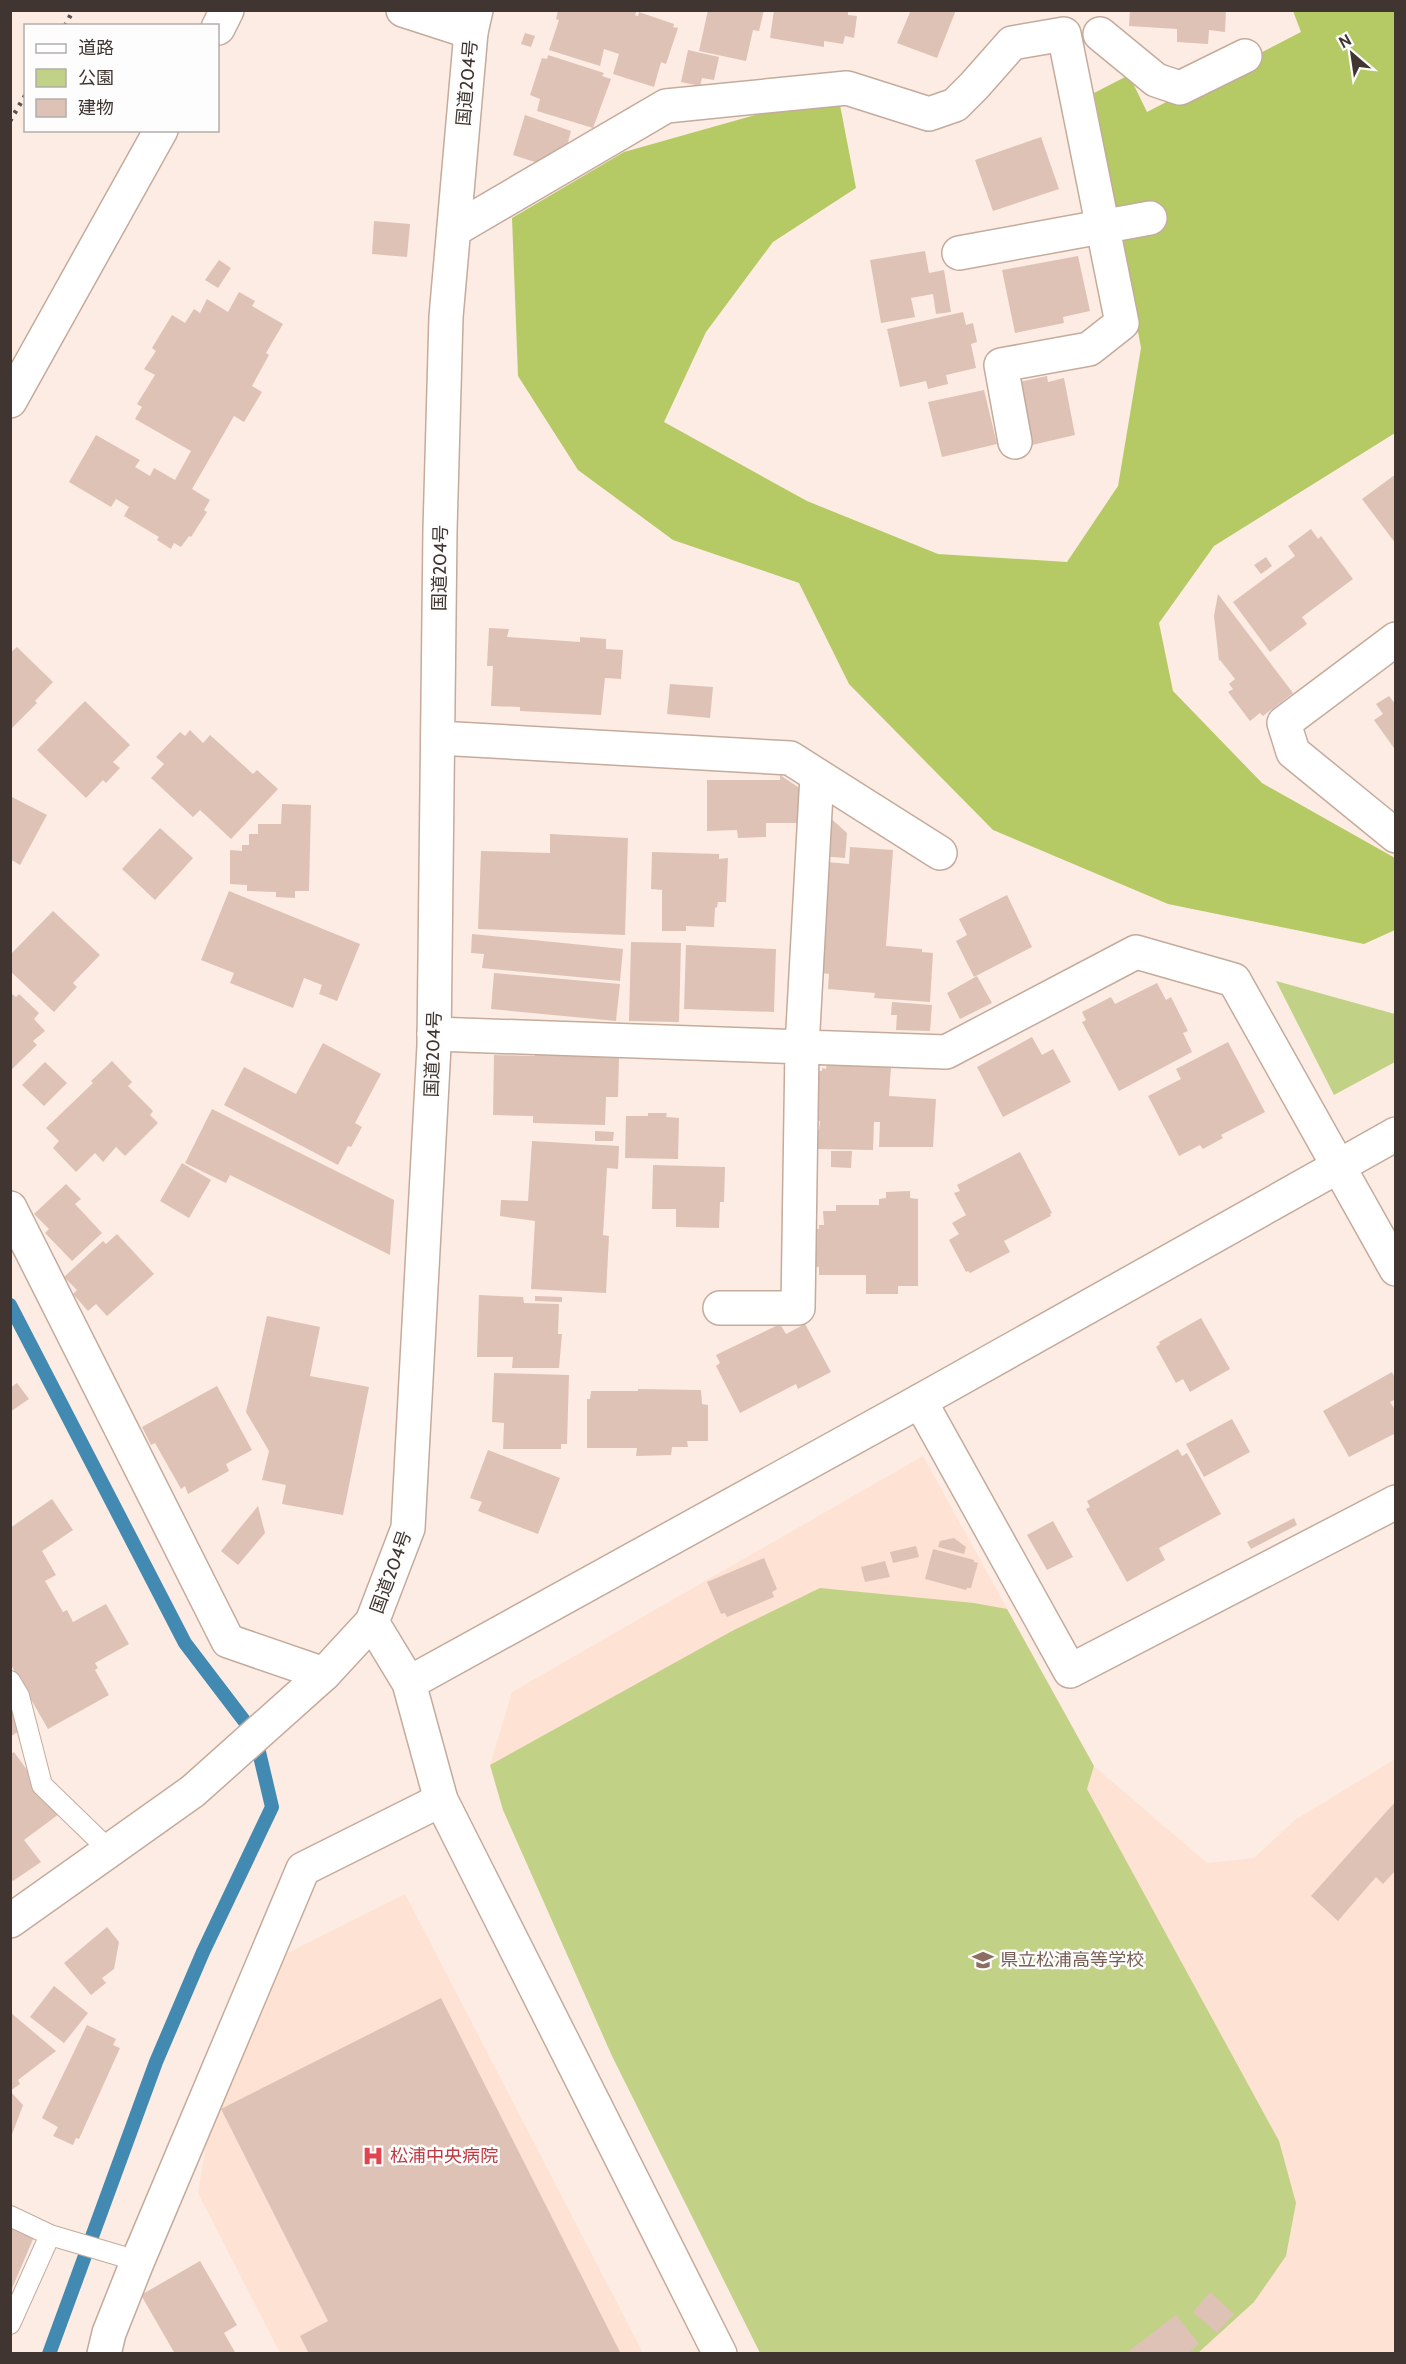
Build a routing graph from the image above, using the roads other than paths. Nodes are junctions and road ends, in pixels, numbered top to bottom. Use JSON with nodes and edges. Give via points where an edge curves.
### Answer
{"nodes":[{"id":1,"x":227,"y":10,"type":"edge"},
{"id":2,"x":403,"y":10,"type":"edge"},
{"id":3,"x":473,"y":21,"type":"edge"},
{"id":4,"x":1100,"y":22,"type":"edge"},
{"id":5,"x":219,"y":26,"type":"edge"},
{"id":6,"x":1064,"y":34,"type":"junction"},
{"id":7,"x":1245,"y":56,"type":"dead end"},
{"id":8,"x":159,"y":132,"type":"edge"},
{"id":9,"x":1150,"y":218,"type":"dead end"},
{"id":10,"x":1102,"y":227,"type":"junction"},
{"id":11,"x":454,"y":230,"type":"junction"},
{"id":12,"x":960,"y":253,"type":"dead end"},
{"id":13,"x":10,"y":401,"type":"edge"},
{"id":14,"x":1015,"y":442,"type":"dead end"},
{"id":15,"x":1395,"y":639,"type":"edge"},
{"id":16,"x":438,"y":738,"type":"junction"},
{"id":17,"x":817,"y":775,"type":"junction"},
{"id":18,"x":1395,"y":836,"type":"edge"},
{"id":19,"x":940,"y":853,"type":"dead end"},
{"id":20,"x":434,"y":1034,"type":"junction"},
{"id":21,"x":802,"y":1047,"type":"junction"},
{"id":22,"x":1395,"y":1134,"type":"edge"},
{"id":23,"x":1338,"y":1167,"type":"junction"},
{"id":24,"x":10,"y":1208,"type":"edge"},
{"id":25,"x":1395,"y":1269,"type":"edge"},
{"id":26,"x":720,"y":1308,"type":"dead end"},
{"id":27,"x":920,"y":1401,"type":"junction"},
{"id":28,"x":1395,"y":1502,"type":"edge"},
{"id":29,"x":372,"y":1622,"type":"junction"},
{"id":30,"x":324,"y":1674,"type":"junction"},
{"id":31,"x":10,"y":1681,"type":"edge"},
{"id":32,"x":409,"y":1683,"type":"junction"},
{"id":33,"x":441,"y":1800,"type":"junction"},
{"id":34,"x":109,"y":1850,"type":"junction"},
{"id":35,"x":10,"y":1921,"type":"edge"},
{"id":36,"x":10,"y":2216,"type":"edge"},
{"id":37,"x":50,"y":2235,"type":"junction"},
{"id":38,"x":128,"y":2261,"type":"junction"},
{"id":39,"x":10,"y":2324,"type":"edge"},
{"id":40,"x":104,"y":2354,"type":"edge"},
{"id":41,"x":720,"y":2354,"type":"edge"}],
"edges":[{"from":1,"to":5,"type":"main road"},
{"from":2,"to":3,"type":"main road"},
{"from":3,"to":11,"type":"main road","name":"国道204号"},
{"from":4,"to":6,"type":"main road"},
{"from":4,"to":7,"type":"main road","via":[[1156,80],[1180,88]]},
{"from":6,"to":10,"type":"main road"},
{"from":6,"to":11,"type":"main road","via":[[1012,43],[955,105],[929,114],[847,88],[666,106]]},
{"from":8,"to":13,"type":"main road"},
{"from":9,"to":10,"type":"main road"},
{"from":10,"to":12,"type":"main road"},
{"from":10,"to":14,"type":"main road","via":[[1122,323],[1089,349],[1001,365]]},
{"from":11,"to":16,"type":"main road","name":"国道204号","via":[[446,317]]},
{"from":15,"to":18,"type":"main road","via":[[1284,723],[1293,752]]},
{"from":16,"to":17,"type":"main road","via":[[790,758]]},
{"from":16,"to":20,"type":"main road","name":"国道204号"},
{"from":17,"to":19,"type":"main road"},
{"from":17,"to":21,"type":"main road"},
{"from":20,"to":21,"type":"main road"},
{"from":20,"to":29,"type":"main road","name":"国道204号","via":[[408,1528]]},
{"from":21,"to":23,"type":"main road","via":[[946,1052],[1136,952],[1234,980]]},
{"from":21,"to":26,"type":"main road","via":[[798,1308]]},
{"from":22,"to":23,"type":"main road"},
{"from":23,"to":25,"type":"main road"},
{"from":23,"to":27,"type":"main road"},
{"from":24,"to":30,"type":"main road","via":[[228,1641]]},
{"from":27,"to":28,"type":"main road","via":[[1070,1671]]},
{"from":27,"to":32,"type":"main road"},
{"from":29,"to":30,"type":"main road","name":"国道204号"},
{"from":29,"to":32,"type":"main road"},
{"from":30,"to":34,"type":"main road","name":"国道204号","via":[[192,1791]]},
{"from":31,"to":34,"type":"lane","via":[[19,1696],[42,1785]]},
{"from":32,"to":33,"type":"main road"},
{"from":33,"to":38,"type":"main road","via":[[303,1869]]},
{"from":33,"to":41,"type":"main road"},
{"from":34,"to":35,"type":"main road","name":"国道204号"},
{"from":36,"to":37,"type":"lane"},
{"from":37,"to":38,"type":"lane"},
{"from":37,"to":39,"type":"lane"},
{"from":38,"to":40,"type":"main road"}]}
